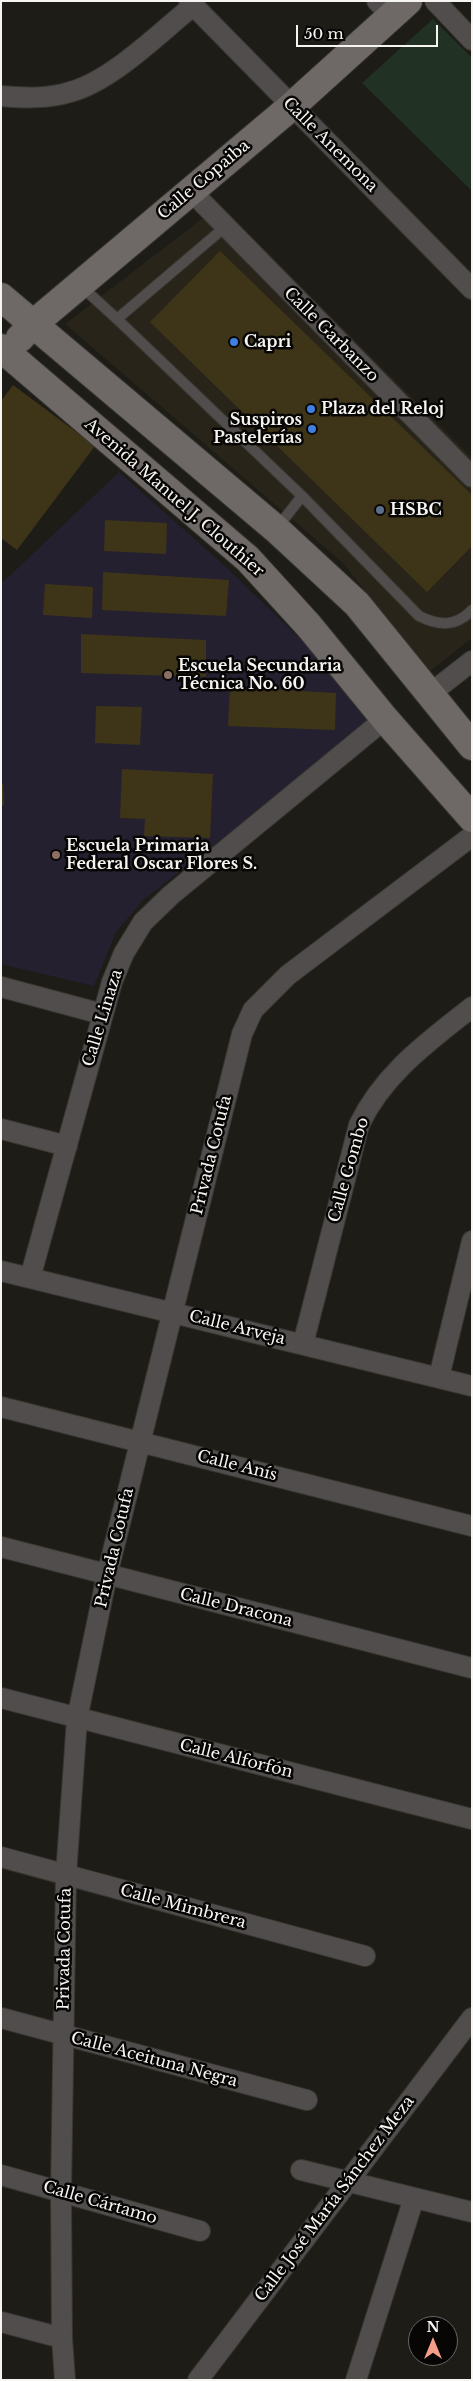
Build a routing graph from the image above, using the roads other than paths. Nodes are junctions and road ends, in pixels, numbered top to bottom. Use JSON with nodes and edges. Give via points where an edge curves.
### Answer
{"nodes":[{"id":1,"x":435,"y":1,"type":"edge"},
{"id":2,"x":191,"y":4,"type":"edge"},
{"id":3,"x":393,"y":7,"type":"edge"},
{"id":4,"x":472,"y":40,"type":"edge"},
{"id":5,"x":1,"y":96,"type":"edge"},
{"id":6,"x":292,"y":106,"type":"junction"},
{"id":7,"x":191,"y":191,"type":"junction"},
{"id":8,"x":225,"y":227,"type":"junction"},
{"id":9,"x":80,"y":284,"type":"junction"},
{"id":10,"x":472,"y":289,"type":"edge"},
{"id":11,"x":1,"y":297,"type":"edge"},
{"id":12,"x":117,"y":320,"type":"junction"},
{"id":13,"x":32,"y":324,"type":"junction"},
{"id":14,"x":3,"y":354,"type":"edge"},
{"id":15,"x":472,"y":477,"type":"edge"},
{"id":16,"x":302,"y":496,"type":"junction"},
{"id":17,"x":276,"y":529,"type":"junction"},
{"id":18,"x":248,"y":559,"type":"junction"},
{"id":19,"x":472,"y":610,"type":"edge"},
{"id":20,"x":472,"y":661,"type":"edge"},
{"id":21,"x":431,"y":693,"type":"junction"},
{"id":22,"x":385,"y":719,"type":"junction"},
{"id":23,"x":472,"y":746,"type":"edge"},
{"id":24,"x":472,"y":818,"type":"edge"},
{"id":25,"x":472,"y":836,"type":"edge"},
{"id":26,"x":1,"y":987,"type":"edge"},
{"id":27,"x":472,"y":1007,"type":"edge"},
{"id":28,"x":102,"y":1014,"type":"junction"},
{"id":29,"x":1,"y":1130,"type":"edge"},
{"id":30,"x":67,"y":1146,"type":"junction"},
{"id":31,"x":472,"y":1241,"type":"edge"},
{"id":32,"x":1,"y":1271,"type":"edge"},
{"id":33,"x":30,"y":1278,"type":"junction"},
{"id":34,"x":173,"y":1312,"type":"junction"},
{"id":35,"x":303,"y":1344,"type":"junction"},
{"id":36,"x":438,"y":1377,"type":"junction"},
{"id":37,"x":472,"y":1386,"type":"edge"},
{"id":38,"x":1,"y":1407,"type":"edge"},
{"id":39,"x":140,"y":1442,"type":"junction"},
{"id":40,"x":472,"y":1526,"type":"edge"},
{"id":41,"x":1,"y":1547,"type":"edge"},
{"id":42,"x":108,"y":1575,"type":"junction"},
{"id":43,"x":472,"y":1668,"type":"edge"},
{"id":44,"x":1,"y":1698,"type":"edge"},
{"id":45,"x":77,"y":1719,"type":"junction"},
{"id":46,"x":472,"y":1819,"type":"edge"},
{"id":47,"x":1,"y":1857,"type":"edge"},
{"id":48,"x":66,"y":1875,"type":"junction"},
{"id":49,"x":365,"y":1956,"type":"dead end"},
{"id":50,"x":1,"y":2018,"type":"edge"},
{"id":51,"x":472,"y":2018,"type":"edge"},
{"id":52,"x":64,"y":2036,"type":"junction"},
{"id":53,"x":307,"y":2100,"type":"dead end"},
{"id":54,"x":301,"y":2170,"type":"dead end"},
{"id":55,"x":1,"y":2175,"type":"edge"},
{"id":56,"x":348,"y":2182,"type":"junction"},
{"id":57,"x":62,"y":2192,"type":"junction"},
{"id":58,"x":414,"y":2198,"type":"junction"},
{"id":59,"x":472,"y":2212,"type":"edge"},
{"id":60,"x":200,"y":2231,"type":"dead end"},
{"id":61,"x":1,"y":2322,"type":"edge"},
{"id":62,"x":62,"y":2338,"type":"junction"},
{"id":63,"x":65,"y":2380,"type":"edge"},
{"id":64,"x":198,"y":2380,"type":"edge"},
{"id":65,"x":356,"y":2380,"type":"edge"}],
"edges":[{"from":1,"to":4,"type":"street"},
{"from":2,"to":5,"type":"street","via":[[104,78],[71,92],[27,99]]},
{"from":2,"to":6,"type":"street","name":"Calle Anemona"},
{"from":3,"to":6,"type":"main road","name":"Calle Copaiba"},
{"from":6,"to":7,"type":"main road","name":"Calle Copaiba"},
{"from":6,"to":10,"type":"street","name":"Calle Anemona"},
{"from":7,"to":8,"type":"street","name":"Calle Garbanzo"},
{"from":7,"to":9,"type":"main road","name":"Calle Copaiba"},
{"from":8,"to":12,"type":"lane"},
{"from":8,"to":15,"type":"street","name":"Calle Garbanzo"},
{"from":9,"to":12,"type":"lane"},
{"from":9,"to":13,"type":"main road","name":"Calle Copaiba"},
{"from":11,"to":13,"type":"main road"},
{"from":12,"to":16,"type":"lane"},
{"from":13,"to":14,"type":"main road","name":"Calle Copaiba"},
{"from":13,"to":17,"type":"main road"},
{"from":14,"to":18,"type":"main road","name":"Avenida Manuel J. Clouthier"},
{"from":16,"to":17,"type":"lane"},
{"from":16,"to":19,"type":"lane","via":[[419,616],[447,624],[464,618]]},
{"from":17,"to":18,"type":"main road"},
{"from":17,"to":21,"type":"main road","via":[[357,604]]},
{"from":18,"to":22,"type":"main road","name":"Avenida Manuel J. Clouthier","via":[[309,626]]},
{"from":20,"to":21,"type":"street"},
{"from":21,"to":23,"type":"main road"},
{"from":22,"to":24,"type":"main road","name":"Avenida Manuel J. Clouthier"},
{"from":22,"to":28,"type":"street","name":"Calle Linaza","via":[[143,922],[124,953]]},
{"from":25,"to":34,"type":"street","name":"Privada Cotufa","via":[[288,975],[253,1010],[242,1034]]},
{"from":26,"to":28,"type":"street"},
{"from":27,"to":35,"type":"street","name":"Calle Gombo","via":[[407,1059],[386,1081],[358,1125]]},
{"from":28,"to":30,"type":"street","name":"Calle Linaza"},
{"from":29,"to":30,"type":"street"},
{"from":30,"to":33,"type":"street","name":"Calle Linaza"},
{"from":31,"to":36,"type":"street"},
{"from":32,"to":33,"type":"street","name":"Calle Arveja"},
{"from":33,"to":34,"type":"street","name":"Calle Arveja"},
{"from":34,"to":35,"type":"street","name":"Calle Arveja"},
{"from":34,"to":39,"type":"street","name":"Privada Cotufa"},
{"from":35,"to":36,"type":"street","name":"Calle Arveja"},
{"from":36,"to":37,"type":"street","name":"Calle Arveja"},
{"from":38,"to":39,"type":"street","name":"Calle Anís"},
{"from":39,"to":40,"type":"street","name":"Calle Anís"},
{"from":39,"to":42,"type":"street","name":"Privada Cotufa"},
{"from":41,"to":42,"type":"street","name":"Calle Dracona"},
{"from":42,"to":43,"type":"street","name":"Calle Dracona"},
{"from":42,"to":45,"type":"street","name":"Privada Cotufa"},
{"from":44,"to":45,"type":"street","name":"Calle Alforfón"},
{"from":45,"to":46,"type":"street","name":"Calle Alforfón"},
{"from":45,"to":48,"type":"street","name":"Privada Cotufa"},
{"from":47,"to":48,"type":"street","name":"Calle Mimbrera"},
{"from":48,"to":49,"type":"street","name":"Calle Mimbrera"},
{"from":48,"to":52,"type":"street","name":"Privada Cotufa"},
{"from":50,"to":52,"type":"street","name":"Calle Aceituna Negra"},
{"from":51,"to":56,"type":"street","name":"Calle José María Sánchez Meza"},
{"from":52,"to":53,"type":"street","name":"Calle Aceituna Negra"},
{"from":52,"to":57,"type":"street","name":"Privada Cotufa"},
{"from":54,"to":56,"type":"street"},
{"from":55,"to":57,"type":"street","name":"Calle Cártamo"},
{"from":56,"to":58,"type":"street"},
{"from":56,"to":64,"type":"street","name":"Calle José María Sánchez Meza"},
{"from":57,"to":60,"type":"street","name":"Calle Cártamo"},
{"from":57,"to":62,"type":"street","name":"Privada Cotufa"},
{"from":58,"to":59,"type":"street"},
{"from":58,"to":65,"type":"street"},
{"from":61,"to":62,"type":"street"},
{"from":62,"to":63,"type":"street","name":"Privada Cotufa"}]}
